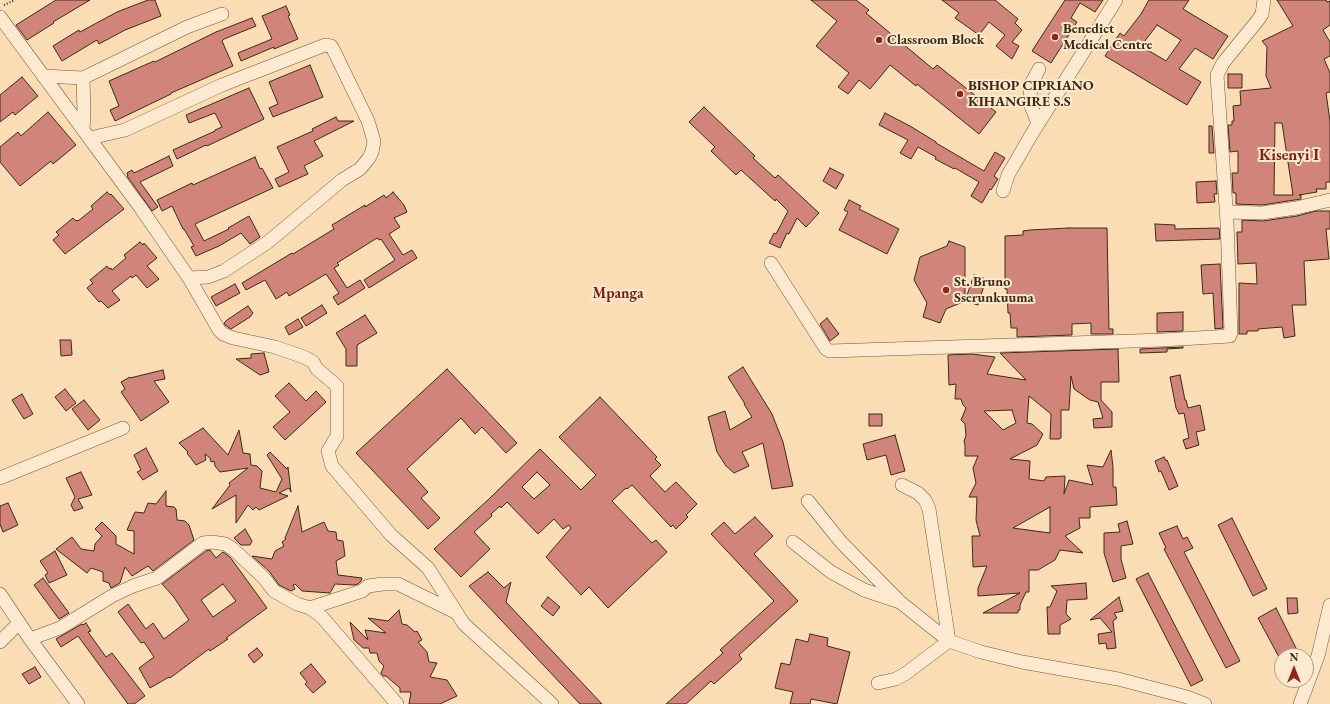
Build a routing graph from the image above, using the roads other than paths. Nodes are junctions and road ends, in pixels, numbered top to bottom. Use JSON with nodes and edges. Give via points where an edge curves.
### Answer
{"nodes":[{"id":1,"x":1116,"y":0,"type":"edge"},
{"id":2,"x":1264,"y":0,"type":"edge"},
{"id":3,"x":222,"y":14,"type":"dead end"},
{"id":4,"x":0,"y":17,"type":"edge"},
{"id":5,"x":1039,"y":69,"type":"dead end"},
{"id":6,"x":43,"y":76,"type":"junction"},
{"id":7,"x":83,"y":78,"type":"junction"},
{"id":8,"x":1038,"y":123,"type":"junction"},
{"id":9,"x":86,"y":133,"type":"junction"},
{"id":10,"x":1003,"y":191,"type":"dead end"},
{"id":11,"x":1330,"y":200,"type":"edge"},
{"id":12,"x":1227,"y":212,"type":"junction"},
{"id":13,"x":771,"y":263,"type":"dead end"},
{"id":14,"x":189,"y":278,"type":"junction"},
{"id":15,"x":124,"y":428,"type":"dead end"},
{"id":16,"x":0,"y":478,"type":"edge"},
{"id":17,"x":902,"y":485,"type":"dead end"},
{"id":18,"x":808,"y":501,"type":"dead end"},
{"id":19,"x":792,"y":542,"type":"dead end"},
{"id":20,"x":0,"y":594,"type":"edge"},
{"id":21,"x":900,"y":602,"type":"junction"},
{"id":22,"x":1330,"y":605,"type":"edge"},
{"id":23,"x":310,"y":608,"type":"junction"},
{"id":24,"x":457,"y":613,"type":"junction"},
{"id":25,"x":19,"y":623,"type":"junction"},
{"id":26,"x":30,"y":640,"type":"junction"},
{"id":27,"x":949,"y":641,"type":"junction"},
{"id":28,"x":0,"y":642,"type":"edge"},
{"id":29,"x":878,"y":683,"type":"dead end"},
{"id":30,"x":78,"y":704,"type":"edge"},
{"id":31,"x":397,"y":704,"type":"edge"},
{"id":32,"x":552,"y":704,"type":"edge"},
{"id":33,"x":1205,"y":704,"type":"edge"},
{"id":34,"x":1300,"y":704,"type":"edge"}],
"edges":[{"from":1,"to":8,"type":"street"},
{"from":2,"to":12,"type":"street","via":[[1262,14],[1223,63],[1217,75]]},
{"from":3,"to":7,"type":"street","via":[[187,27]]},
{"from":4,"to":6,"type":"street"},
{"from":5,"to":8,"type":"street","via":[[1030,86],[1031,106]]},
{"from":6,"to":7,"type":"street"},
{"from":6,"to":9,"type":"street"},
{"from":7,"to":9,"type":"street"},
{"from":8,"to":10,"type":"street","via":[[1008,174]]},
{"from":9,"to":14,"type":"street"},
{"from":9,"to":14,"type":"street","via":[[125,130],[222,85],[325,45],[331,46],[368,120],[374,141],[369,158],[360,169],[342,180],[268,242],[224,271]]},
{"from":11,"to":12,"type":"street","via":[[1262,213]]},
{"from":12,"to":13,"type":"street","via":[[1230,336],[830,351],[826,350]]},
{"from":14,"to":24,"type":"street","via":[[223,334],[304,357],[313,362],[317,369],[337,386],[337,436],[328,451],[332,466],[391,534],[428,568]]},
{"from":15,"to":16,"type":"street"},
{"from":17,"to":27,"type":"street","via":[[918,493],[929,509]]},
{"from":18,"to":21,"type":"street","via":[[841,542]]},
{"from":19,"to":21,"type":"street","via":[[831,572],[864,590]]},
{"from":20,"to":25,"type":"street"},
{"from":21,"to":27,"type":"street"},
{"from":22,"to":34,"type":"street","via":[[1318,656]]},
{"from":23,"to":24,"type":"street","via":[[362,591],[368,586],[398,584]]},
{"from":23,"to":26,"type":"street","via":[[274,591],[264,578],[228,545],[207,542],[157,578],[133,586],[60,628]]},
{"from":23,"to":31,"type":"street","via":[[322,617]]},
{"from":24,"to":32,"type":"street","via":[[464,624]]},
{"from":25,"to":26,"type":"street"},
{"from":25,"to":28,"type":"street"},
{"from":26,"to":30,"type":"street"},
{"from":27,"to":29,"type":"street","via":[[905,674]]},
{"from":27,"to":33,"type":"street","via":[[1022,662],[1118,679]]}]}
